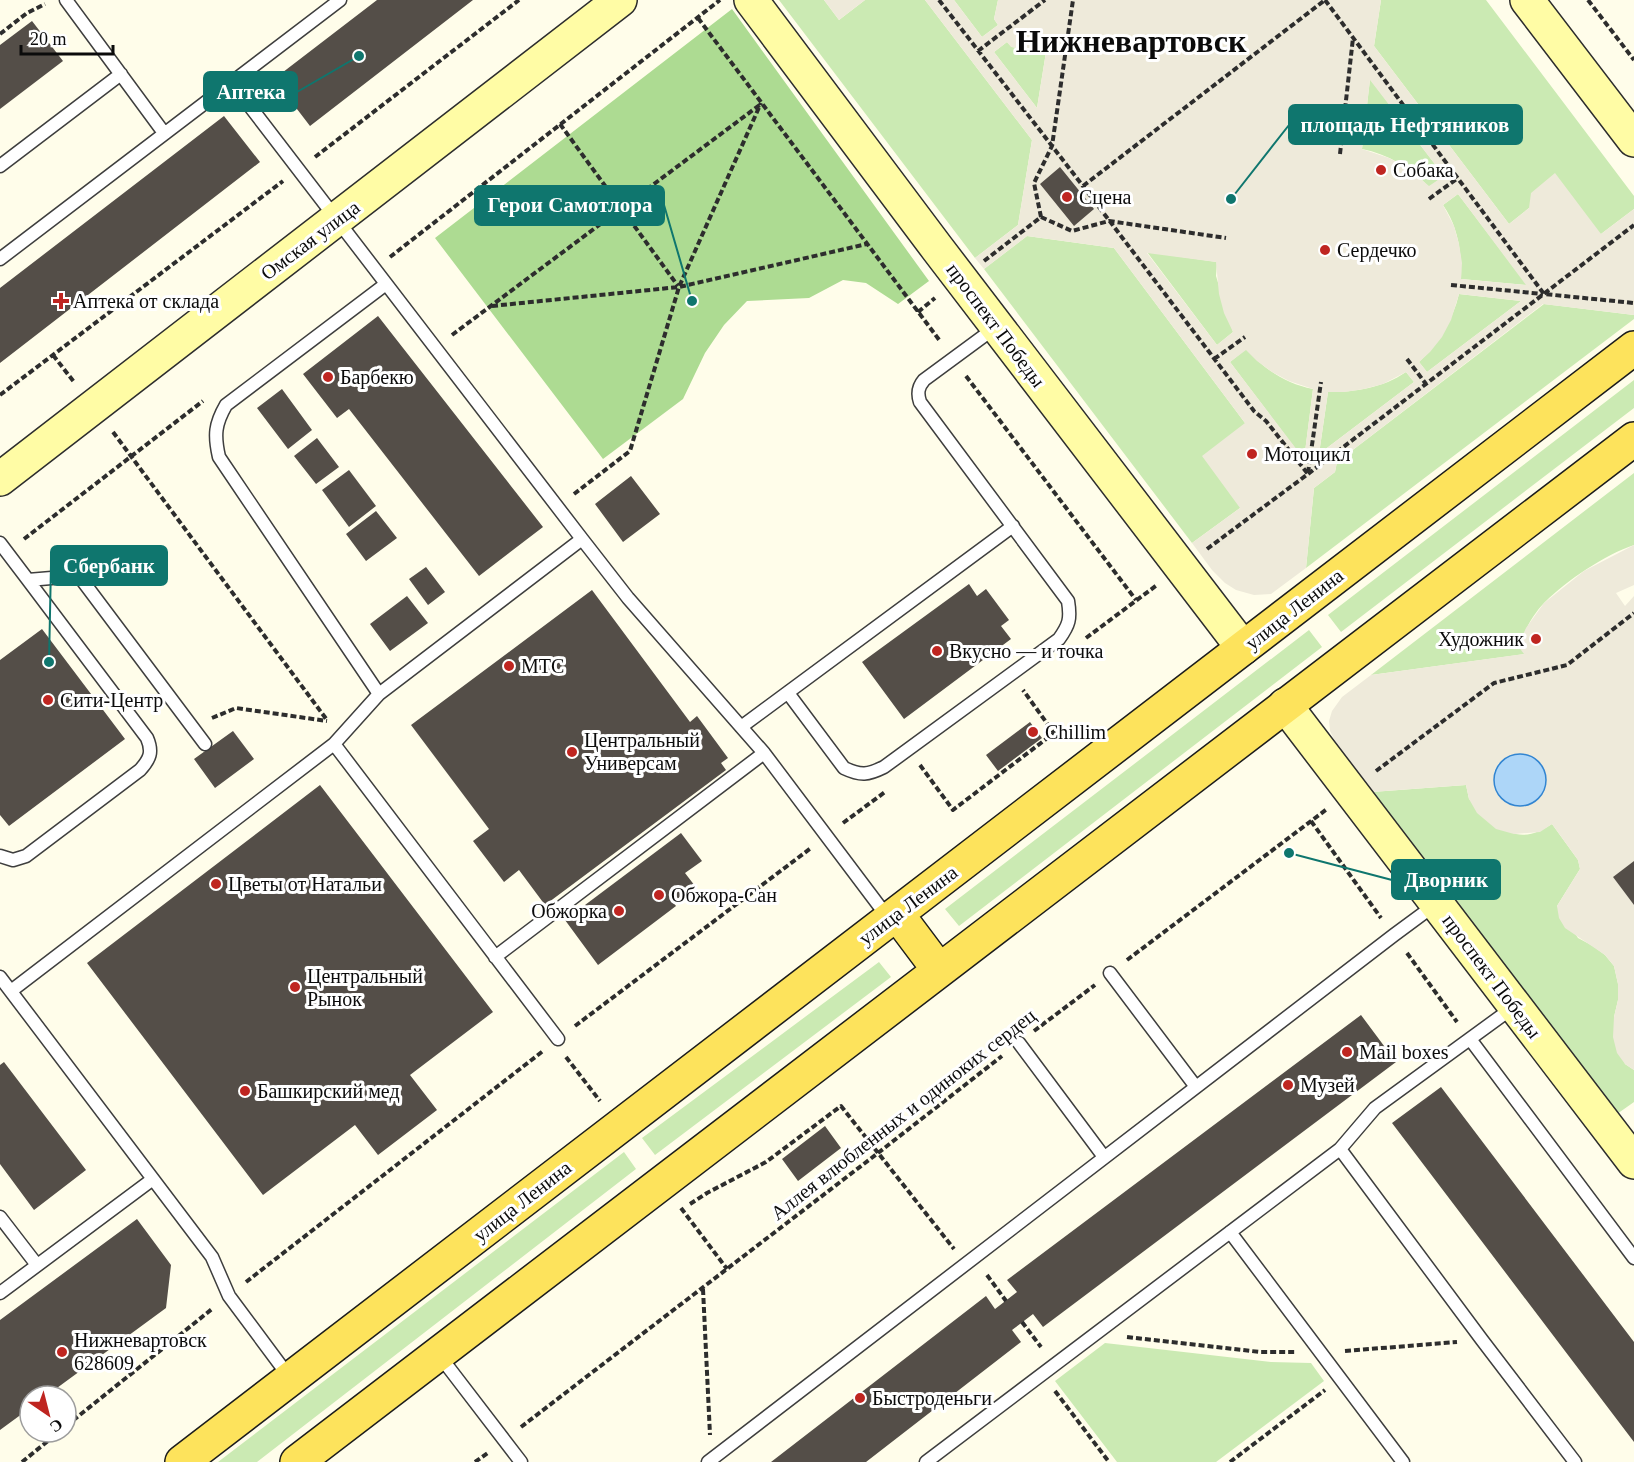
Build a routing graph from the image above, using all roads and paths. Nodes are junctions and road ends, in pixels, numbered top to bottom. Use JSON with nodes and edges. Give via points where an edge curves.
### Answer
{"nodes":[{"id":1,"x":54,"y":0,"type":"edge"},
{"id":2,"x":66,"y":0,"type":"edge"},
{"id":3,"x":340,"y":0,"type":"edge"},
{"id":4,"x":519,"y":0,"type":"edge"},
{"id":5,"x":620,"y":0,"type":"edge"},
{"id":6,"x":751,"y":0,"type":"edge"},
{"id":7,"x":939,"y":0,"type":"edge"},
{"id":8,"x":1045,"y":0,"type":"edge"},
{"id":9,"x":1073,"y":0,"type":"edge"},
{"id":10,"x":1325,"y":0,"type":"edge"},
{"id":11,"x":1527,"y":0,"type":"edge"},
{"id":12,"x":1588,"y":0,"type":"edge"},
{"id":13,"x":698,"y":18,"type":"dead end"},
{"id":14,"x":0,"y":34,"type":"edge"},
{"id":15,"x":1353,"y":37,"type":"junction"},
{"id":16,"x":978,"y":51,"type":"junction"},
{"id":17,"x":1634,"y":60,"type":"edge"},
{"id":18,"x":121,"y":74,"type":"junction"},
{"id":19,"x":232,"y":83,"type":"junction"},
{"id":20,"x":761,"y":104,"type":"junction"},
{"id":21,"x":560,"y":124,"type":"dead end"},
{"id":22,"x":164,"y":133,"type":"junction"},
{"id":23,"x":1634,"y":140,"type":"edge"},
{"id":24,"x":1052,"y":146,"type":"junction"},
{"id":25,"x":1340,"y":154,"type":"dead end"},
{"id":26,"x":0,"y":166,"type":"edge"},
{"id":27,"x":299,"y":170,"type":"junction"},
{"id":28,"x":1458,"y":177,"type":"junction"},
{"id":29,"x":1083,"y":186,"type":"junction"},
{"id":30,"x":1429,"y":199,"type":"dead end"},
{"id":31,"x":621,"y":209,"type":"junction"},
{"id":32,"x":337,"y":220,"type":"junction"},
{"id":33,"x":1109,"y":221,"type":"junction"},
{"id":34,"x":1634,"y":225,"type":"edge"},
{"id":35,"x":1226,"y":238,"type":"dead end"},
{"id":36,"x":867,"y":244,"type":"junction"},
{"id":37,"x":0,"y":258,"type":"edge"},
{"id":38,"x":386,"y":284,"type":"junction"},
{"id":39,"x":1451,"y":285,"type":"dead end"},
{"id":40,"x":679,"y":287,"type":"junction"},
{"id":41,"x":1544,"y":294,"type":"junction"},
{"id":42,"x":1634,"y":303,"type":"edge"},
{"id":43,"x":491,"y":306,"type":"junction"},
{"id":44,"x":997,"y":326,"type":"junction"},
{"id":45,"x":1245,"y":337,"type":"dead end"},
{"id":46,"x":435,"y":348,"type":"junction"},
{"id":47,"x":1634,"y":348,"type":"edge"},
{"id":48,"x":53,"y":355,"type":"junction"},
{"id":49,"x":953,"y":359,"type":"junction"},
{"id":50,"x":1214,"y":359,"type":"junction"},
{"id":51,"x":1407,"y":359,"type":"dead end"},
{"id":52,"x":74,"y":382,"type":"dead end"},
{"id":53,"x":1321,"y":382,"type":"dead end"},
{"id":54,"x":1426,"y":384,"type":"junction"},
{"id":55,"x":0,"y":395,"type":"edge"},
{"id":56,"x":108,"y":427,"type":"dead end"},
{"id":57,"x":1634,"y":439,"type":"edge"},
{"id":58,"x":1308,"y":474,"type":"junction"},
{"id":59,"x":0,"y":478,"type":"edge"},
{"id":60,"x":557,"y":507,"type":"junction"},
{"id":61,"x":1013,"y":526,"type":"junction"},
{"id":62,"x":582,"y":539,"type":"junction"},
{"id":63,"x":0,"y":543,"type":"edge"},
{"id":64,"x":1182,"y":567,"type":"junction"},
{"id":65,"x":28,"y":580,"type":"junction"},
{"id":66,"x":1136,"y":600,"type":"junction"},
{"id":67,"x":1634,"y":613,"type":"edge"},
{"id":68,"x":1078,"y":644,"type":"dead end"},
{"id":69,"x":1243,"y":648,"type":"junction"},
{"id":70,"x":1021,"y":687,"type":"dead end"},
{"id":71,"x":788,"y":693,"type":"junction"},
{"id":72,"x":379,"y":694,"type":"junction"},
{"id":73,"x":1285,"y":705,"type":"junction"},
{"id":74,"x":192,"y":726,"type":"junction"},
{"id":75,"x":741,"y":728,"type":"junction"},
{"id":76,"x":205,"y":744,"type":"dead end"},
{"id":77,"x":334,"y":744,"type":"junction"},
{"id":78,"x":764,"y":753,"type":"junction"},
{"id":79,"x":920,"y":765,"type":"dead end"},
{"id":80,"x":892,"y":786,"type":"dead end"},
{"id":81,"x":1351,"y":791,"type":"junction"},
{"id":82,"x":826,"y":836,"type":"junction"},
{"id":83,"x":0,"y":856,"type":"edge"},
{"id":84,"x":1437,"y":904,"type":"junction"},
{"id":85,"x":893,"y":917,"type":"junction"},
{"id":86,"x":495,"y":957,"type":"junction"},
{"id":87,"x":939,"y":970,"type":"junction"},
{"id":88,"x":1110,"y":973,"type":"junction"},
{"id":89,"x":0,"y":976,"type":"edge"},
{"id":90,"x":11,"y":991,"type":"junction"},
{"id":91,"x":1515,"y":1006,"type":"junction"},
{"id":92,"x":558,"y":1039,"type":"junction"},
{"id":93,"x":1470,"y":1039,"type":"junction"},
{"id":94,"x":1019,"y":1043,"type":"junction"},
{"id":95,"x":1196,"y":1087,"type":"junction"},
{"id":96,"x":1630,"y":1148,"type":"edge"},
{"id":97,"x":1340,"y":1149,"type":"junction"},
{"id":98,"x":878,"y":1153,"type":"junction"},
{"id":99,"x":1104,"y":1157,"type":"junction"},
{"id":100,"x":153,"y":1179,"type":"junction"},
{"id":101,"x":682,"y":1210,"type":"dead end"},
{"id":102,"x":0,"y":1217,"type":"edge"},
{"id":103,"x":1230,"y":1232,"type":"junction"},
{"id":104,"x":1634,"y":1258,"type":"edge"},
{"id":105,"x":970,"y":1261,"type":"junction"},
{"id":106,"x":37,"y":1266,"type":"junction"},
{"id":107,"x":703,"y":1289,"type":"junction"},
{"id":108,"x":0,"y":1293,"type":"edge"},
{"id":109,"x":229,"y":1296,"type":"junction"},
{"id":110,"x":1006,"y":1301,"type":"dead end"},
{"id":111,"x":1022,"y":1322,"type":"dead end"},
{"id":112,"x":438,"y":1354,"type":"junction"},
{"id":113,"x":1054,"y":1365,"type":"junction"},
{"id":114,"x":1042,"y":1374,"type":"junction"},
{"id":115,"x":291,"y":1379,"type":"junction"},
{"id":116,"x":1340,"y":1379,"type":"junction"},
{"id":117,"x":78,"y":1416,"type":"edge"},
{"id":118,"x":504,"y":1440,"type":"junction"},
{"id":119,"x":44,"y":1444,"type":"edge"},
{"id":120,"x":709,"y":1461,"type":"edge"},
{"id":121,"x":22,"y":1462,"type":"edge"},
{"id":122,"x":182,"y":1462,"type":"edge"},
{"id":123,"x":297,"y":1462,"type":"edge"},
{"id":124,"x":475,"y":1462,"type":"edge"},
{"id":125,"x":521,"y":1462,"type":"edge"},
{"id":126,"x":926,"y":1462,"type":"edge"},
{"id":127,"x":1109,"y":1462,"type":"edge"},
{"id":128,"x":1230,"y":1462,"type":"edge"},
{"id":129,"x":1403,"y":1462,"type":"edge"},
{"id":130,"x":1575,"y":1462,"type":"edge"}],
"edges":[{"from":1,"to":14,"type":"path","via":[[27,13]]},
{"from":2,"to":18,"type":"lane"},
{"from":3,"to":19,"type":"lane"},
{"from":4,"to":27,"type":"path"},
{"from":5,"to":32,"type":"main road","name":"Омская улица"},
{"from":6,"to":44,"type":"main road","name":"проспект Победы"},
{"from":7,"to":16,"type":"path"},
{"from":8,"to":16,"type":"path"},
{"from":9,"to":24,"type":"path"},
{"from":10,"to":15,"type":"path"},
{"from":10,"to":29,"type":"path"},
{"from":11,"to":23,"type":"main road"},
{"from":12,"to":17,"type":"path"},
{"from":13,"to":20,"type":"path"},
{"from":15,"to":25,"type":"path"},
{"from":15,"to":28,"type":"path"},
{"from":16,"to":24,"type":"path"},
{"from":18,"to":22,"type":"lane"},
{"from":18,"to":26,"type":"lane"},
{"from":19,"to":22,"type":"lane"},
{"from":19,"to":27,"type":"lane"},
{"from":20,"to":31,"type":"path"},
{"from":20,"to":36,"type":"path"},
{"from":20,"to":40,"type":"path"},
{"from":21,"to":31,"type":"path"},
{"from":22,"to":37,"type":"lane"},
{"from":24,"to":29,"type":"path"},
{"from":24,"to":33,"type":"path","via":[[1034,183],[1041,217],[1072,231]]},
{"from":27,"to":32,"type":"lane"},
{"from":27,"to":48,"type":"path"},
{"from":28,"to":30,"type":"path"},
{"from":28,"to":41,"type":"path"},
{"from":29,"to":33,"type":"path"},
{"from":31,"to":40,"type":"path"},
{"from":31,"to":43,"type":"path"},
{"from":32,"to":38,"type":"lane"},
{"from":32,"to":59,"type":"main road","name":"Омская улица"},
{"from":33,"to":35,"type":"path"},
{"from":33,"to":50,"type":"path"},
{"from":34,"to":41,"type":"path"},
{"from":36,"to":40,"type":"path"},
{"from":36,"to":49,"type":"path"},
{"from":38,"to":46,"type":"lane"},
{"from":38,"to":72,"type":"lane","via":[[226,405],[218,420],[215,440],[219,457]]},
{"from":39,"to":41,"type":"path"},
{"from":40,"to":43,"type":"path"},
{"from":40,"to":60,"type":"path","via":[[630,452]]},
{"from":41,"to":42,"type":"path"},
{"from":41,"to":54,"type":"path"},
{"from":43,"to":46,"type":"path"},
{"from":44,"to":49,"type":"lane"},
{"from":44,"to":64,"type":"main road","name":"проспект Победы"},
{"from":45,"to":50,"type":"path"},
{"from":46,"to":60,"type":"lane"},
{"from":47,"to":69,"type":"main road","name":"улица Ленина"},
{"from":48,"to":52,"type":"path"},
{"from":48,"to":55,"type":"path"},
{"from":49,"to":61,"type":"lane","via":[[919,386],[920,402]]},
{"from":49,"to":66,"type":"path"},
{"from":50,"to":58,"type":"path"},
{"from":51,"to":54,"type":"path"},
{"from":53,"to":58,"type":"path"},
{"from":54,"to":58,"type":"path"},
{"from":56,"to":74,"type":"path","via":[[328,721],[236,708]]},
{"from":57,"to":73,"type":"main road"},
{"from":58,"to":64,"type":"path"},
{"from":60,"to":62,"type":"lane"},
{"from":61,"to":71,"type":"lane"},
{"from":61,"to":71,"type":"lane","via":[[1068,601],[1068,627],[1050,646],[871,773],[857,774],[844,768]]},
{"from":62,"to":72,"type":"lane"},
{"from":62,"to":75,"type":"lane"},
{"from":63,"to":65,"type":"lane"},
{"from":64,"to":66,"type":"path"},
{"from":64,"to":69,"type":"main road","name":"проспект Победы"},
{"from":65,"to":74,"type":"lane","via":[[75,576],[82,580]]},
{"from":65,"to":83,"type":"lane","via":[[151,747],[149,760],[140,770],[26,856],[13,860]]},
{"from":66,"to":68,"type":"path"},
{"from":67,"to":81,"type":"path","name":"Аллея влюбленных и одиноких сердец","via":[[1567,664],[1494,683]]},
{"from":69,"to":85,"type":"main road","name":"улица Ленина"},
{"from":70,"to":79,"type":"path","via":[[1054,733],[1045,740],[953,810]]},
{"from":71,"to":75,"type":"lane"},
{"from":72,"to":77,"type":"lane"},
{"from":73,"to":81,"type":"main road","name":"проспект Победы"},
{"from":73,"to":87,"type":"main road"},
{"from":74,"to":76,"type":"lane"},
{"from":75,"to":78,"type":"lane"},
{"from":77,"to":86,"type":"lane"},
{"from":77,"to":90,"type":"lane"},
{"from":78,"to":82,"type":"lane"},
{"from":78,"to":86,"type":"lane"},
{"from":80,"to":82,"type":"path"},
{"from":81,"to":84,"type":"main road","name":"проспект Победы"},
{"from":81,"to":88,"type":"path","name":"Аллея влюбленных и одиноких сердец"},
{"from":82,"to":85,"type":"lane"},
{"from":82,"to":92,"type":"path"},
{"from":84,"to":91,"type":"main road","name":"проспект Победы"},
{"from":84,"to":95,"type":"lane"},
{"from":85,"to":87,"type":"main road"},
{"from":85,"to":115,"type":"main road","name":"улица Ленина"},
{"from":86,"to":92,"type":"lane"},
{"from":87,"to":112,"type":"main road"},
{"from":88,"to":94,"type":"path","name":"Аллея влюбленных и одиноких сердец"},
{"from":88,"to":95,"type":"lane"},
{"from":89,"to":90,"type":"lane"},
{"from":90,"to":100,"type":"lane"},
{"from":91,"to":93,"type":"lane"},
{"from":91,"to":96,"type":"main road","name":"проспект Победы"},
{"from":92,"to":109,"type":"path"},
{"from":93,"to":97,"type":"lane","via":[[1375,1108]]},
{"from":93,"to":104,"type":"lane"},
{"from":94,"to":98,"type":"path","name":"Аллея влюбленных и одиноких сердец"},
{"from":94,"to":99,"type":"lane"},
{"from":95,"to":99,"type":"lane"},
{"from":97,"to":103,"type":"lane"},
{"from":97,"to":130,"type":"lane"},
{"from":98,"to":101,"type":"path","via":[[841,1106],[765,1162]]},
{"from":98,"to":105,"type":"path"},
{"from":98,"to":107,"type":"path","name":"Аллея влюбленных и одиноких сердец"},
{"from":99,"to":105,"type":"lane"},
{"from":100,"to":106,"type":"lane"},
{"from":100,"to":109,"type":"lane","via":[[212,1257]]},
{"from":102,"to":106,"type":"lane"},
{"from":103,"to":113,"type":"lane"},
{"from":103,"to":116,"type":"lane"},
{"from":105,"to":110,"type":"path"},
{"from":105,"to":120,"type":"lane"},
{"from":106,"to":108,"type":"lane"},
{"from":107,"to":118,"type":"path","name":"Аллея влюбленных и одиноких сердец"},
{"from":107,"to":120,"type":"path"},
{"from":109,"to":115,"type":"lane"},
{"from":109,"to":117,"type":"path"},
{"from":111,"to":113,"type":"path"},
{"from":112,"to":118,"type":"lane"},
{"from":112,"to":123,"type":"main road"},
{"from":113,"to":114,"type":"lane"},
{"from":114,"to":126,"type":"lane"},
{"from":114,"to":127,"type":"path"},
{"from":115,"to":122,"type":"main road","name":"улица Ленина"},
{"from":116,"to":128,"type":"path"},
{"from":116,"to":129,"type":"lane"},
{"from":118,"to":124,"type":"path","name":"Аллея влюбленных и одиноких сердец"},
{"from":118,"to":125,"type":"lane"},
{"from":119,"to":121,"type":"path"}]}
